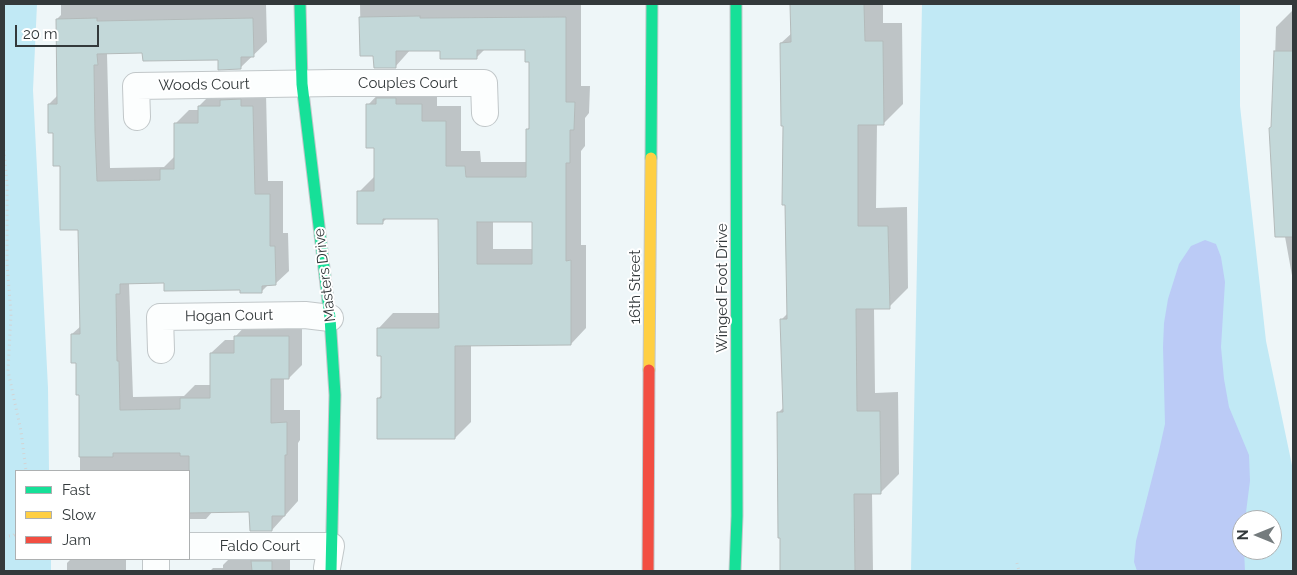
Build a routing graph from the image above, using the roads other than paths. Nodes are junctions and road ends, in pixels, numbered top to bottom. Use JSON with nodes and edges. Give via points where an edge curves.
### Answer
{"nodes":[{"id":1,"x":300,"y":4,"type":"edge"},
{"id":2,"x":652,"y":4,"type":"edge"},
{"id":3,"x":736,"y":4,"type":"edge"},
{"id":4,"x":302,"y":84,"type":"junction"},
{"id":5,"x":485,"y":113,"type":"dead end"},
{"id":6,"x":137,"y":117,"type":"dead end"},
{"id":7,"x":330,"y":318,"type":"junction"},
{"id":8,"x":161,"y":350,"type":"dead end"},
{"id":9,"x":190,"y":546,"type":"edge"},
{"id":10,"x":330,"y":563,"type":"edge"},
{"id":11,"x":648,"y":571,"type":"edge"},
{"id":12,"x":735,"y":571,"type":"edge"}],
"edges":[{"from":1,"to":4,"type":"street","name":"Masters Drive"},
{"from":2,"to":11,"type":"street","name":"16th Street"},
{"from":3,"to":12,"type":"street","name":"Winged Foot Drive"},
{"from":4,"to":5,"type":"street","name":"Couples Court","via":[[484,83]]},
{"from":4,"to":6,"type":"street","name":"Woods Court","via":[[136,86]]},
{"from":4,"to":7,"type":"street","name":"Masters Drive"},
{"from":7,"to":8,"type":"street","name":"Hogan Court","via":[[305,315],[160,317]]},
{"from":7,"to":10,"type":"street","name":"Masters Drive","via":[[335,395]]},
{"from":9,"to":10,"type":"street","name":"Faldo Court"}]}
